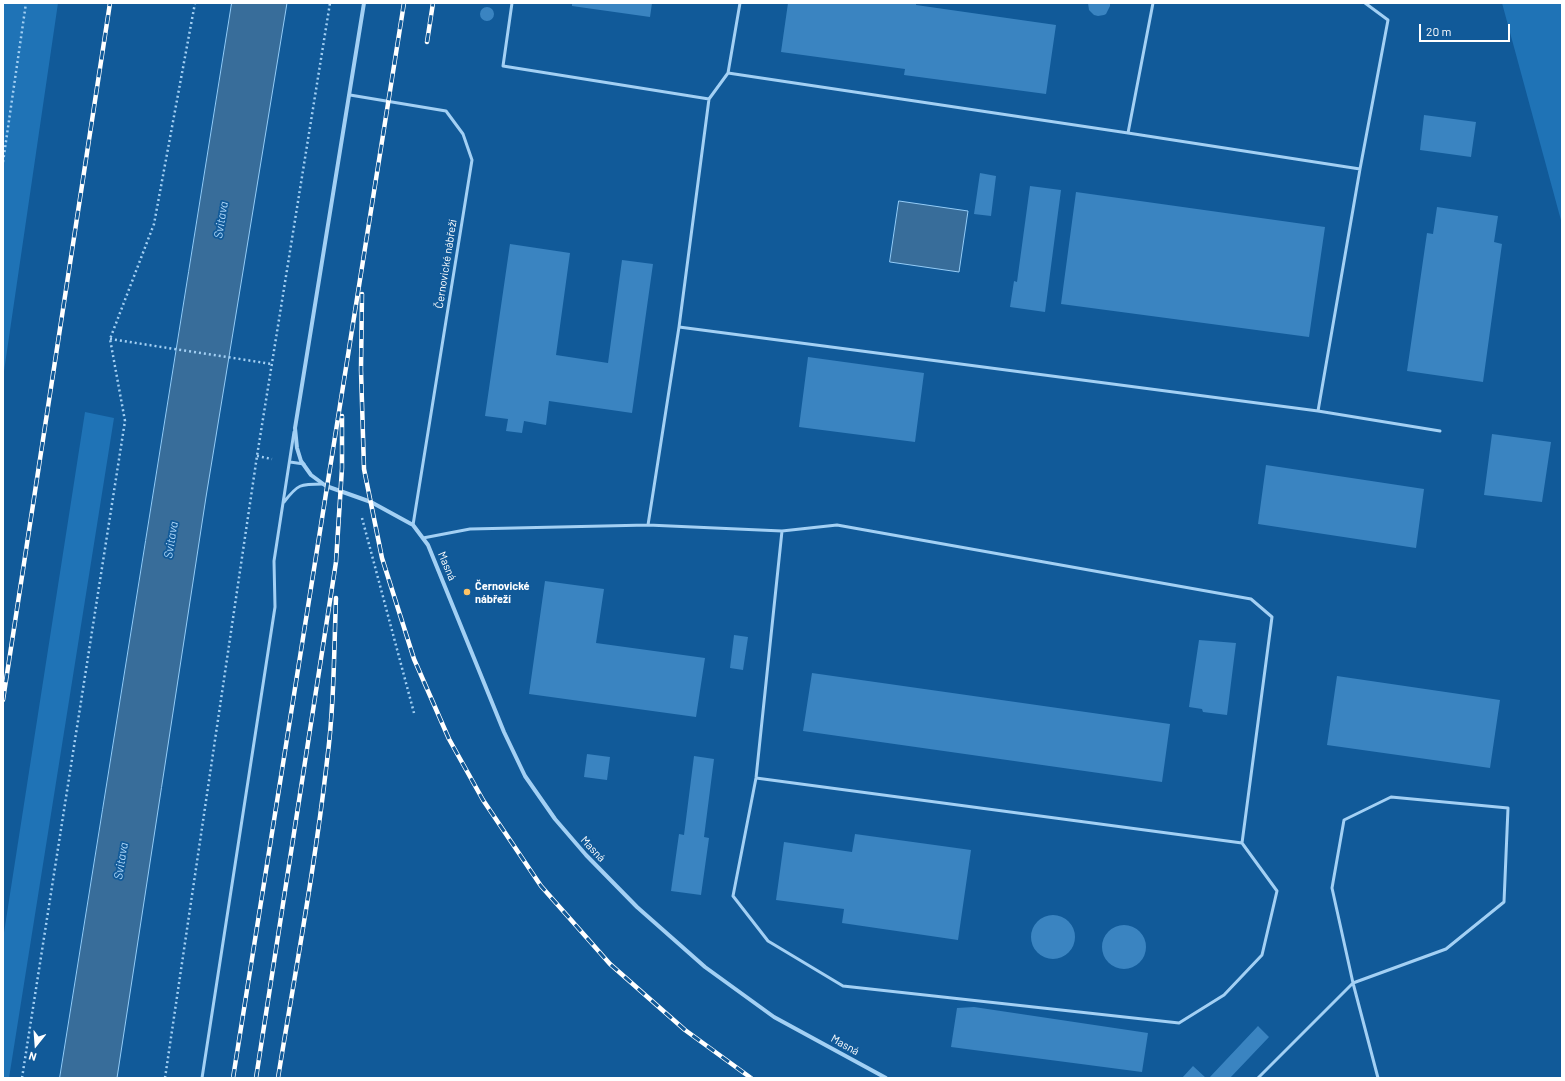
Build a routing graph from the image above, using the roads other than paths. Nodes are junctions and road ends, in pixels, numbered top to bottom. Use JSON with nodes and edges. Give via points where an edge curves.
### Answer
{"nodes":[{"id":1,"x":364,"y":3,"type":"edge"},
{"id":2,"x":512,"y":3,"type":"edge"},
{"id":3,"x":740,"y":3,"type":"edge"},
{"id":4,"x":1152,"y":3,"type":"edge"},
{"id":5,"x":1365,"y":3,"type":"edge"},
{"id":6,"x":728,"y":73,"type":"junction"},
{"id":7,"x":350,"y":95,"type":"junction"},
{"id":8,"x":709,"y":99,"type":"junction"},
{"id":9,"x":1128,"y":133,"type":"junction"},
{"id":10,"x":1360,"y":170,"type":"junction"},
{"id":11,"x":679,"y":326,"type":"junction"},
{"id":12,"x":1318,"y":411,"type":"junction"},
{"id":13,"x":295,"y":428,"type":"junction"},
{"id":14,"x":1440,"y":431,"type":"dead end"},
{"id":15,"x":290,"y":462,"type":"junction"},
{"id":16,"x":304,"y":464,"type":"junction"},
{"id":17,"x":323,"y":484,"type":"junction"},
{"id":18,"x":283,"y":504,"type":"junction"},
{"id":19,"x":413,"y":525,"type":"junction"},
{"id":20,"x":648,"y":526,"type":"junction"},
{"id":21,"x":782,"y":531,"type":"junction"},
{"id":22,"x":423,"y":538,"type":"junction"},
{"id":23,"x":756,"y":778,"type":"junction"},
{"id":24,"x":1242,"y":843,"type":"junction"},
{"id":25,"x":1353,"y":983,"type":"junction"},
{"id":26,"x":202,"y":1078,"type":"edge"},
{"id":27,"x":886,"y":1078,"type":"edge"},
{"id":28,"x":1258,"y":1078,"type":"edge"},
{"id":29,"x":1378,"y":1078,"type":"edge"}],
"edges":[{"from":1,"to":7,"type":"street"},
{"from":2,"to":8,"type":"lane","via":[[503,66]]},
{"from":3,"to":6,"type":"lane"},
{"from":4,"to":9,"type":"lane"},
{"from":5,"to":10,"type":"lane","via":[[1388,20]]},
{"from":6,"to":8,"type":"lane"},
{"from":6,"to":9,"type":"lane"},
{"from":7,"to":13,"type":"street"},
{"from":7,"to":19,"type":"lane","name":"Černovické nábřeží","via":[[446,111],[463,134],[472,160]]},
{"from":8,"to":11,"type":"lane"},
{"from":9,"to":10,"type":"lane"},
{"from":10,"to":12,"type":"lane"},
{"from":11,"to":12,"type":"lane"},
{"from":11,"to":20,"type":"lane"},
{"from":12,"to":14,"type":"lane"},
{"from":13,"to":15,"type":"lane"},
{"from":13,"to":16,"type":"street","via":[[297,448]]},
{"from":15,"to":16,"type":"lane"},
{"from":15,"to":18,"type":"lane"},
{"from":16,"to":17,"type":"street"},
{"from":17,"to":18,"type":"lane","via":[[307,484],[295,488]]},
{"from":17,"to":19,"type":"street","via":[[371,502]]},
{"from":18,"to":26,"type":"lane","via":[[274,561],[275,606]]},
{"from":19,"to":22,"type":"street","name":"Masná"},
{"from":20,"to":21,"type":"lane"},
{"from":20,"to":22,"type":"lane","via":[[470,529]]},
{"from":21,"to":23,"type":"lane"},
{"from":21,"to":24,"type":"lane","via":[[837,525],[1251,599],[1272,617]]},
{"from":22,"to":27,"type":"street","name":"Masná","via":[[428,544],[504,732],[526,776],[555,819],[637,907],[705,967],[774,1016]]},
{"from":23,"to":24,"type":"lane"},
{"from":23,"to":24,"type":"lane","via":[[733,896],[768,941],[843,986],[1179,1023],[1224,996],[1262,955],[1277,892]]},
{"from":25,"to":25,"type":"lane","via":[[1332,888],[1344,820],[1391,797],[1508,808],[1504,902],[1446,949]]},
{"from":25,"to":28,"type":"lane"},
{"from":25,"to":29,"type":"lane"}]}
